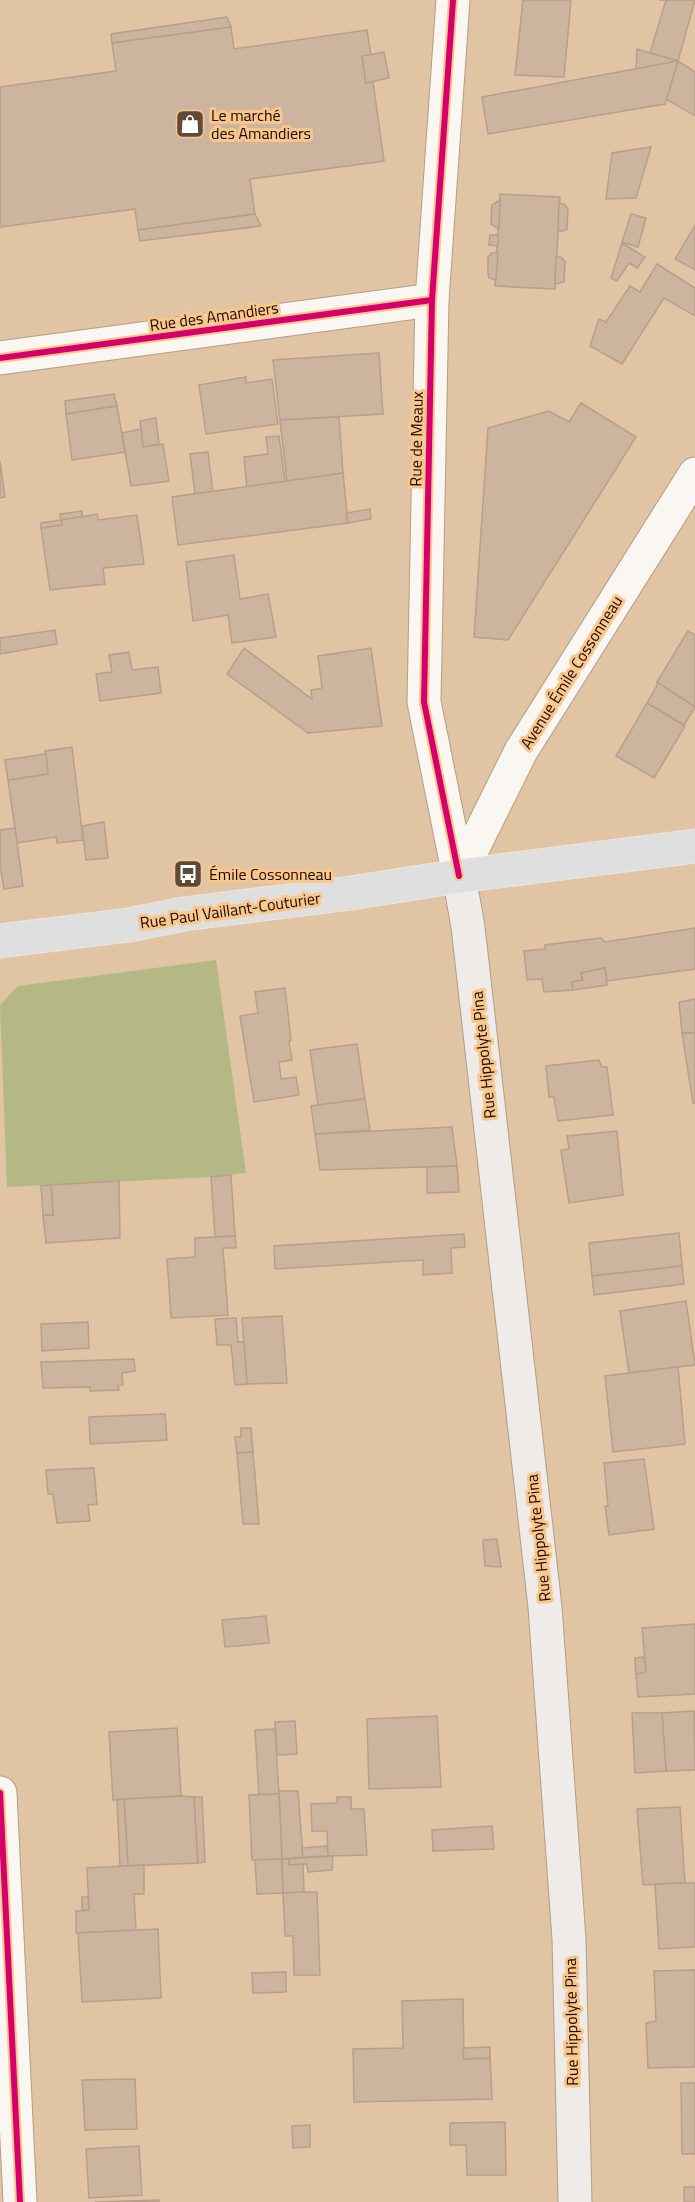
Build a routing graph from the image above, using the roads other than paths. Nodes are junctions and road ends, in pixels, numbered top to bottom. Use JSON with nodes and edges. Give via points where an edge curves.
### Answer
{"nodes":[{"id":1,"x":453,"y":0,"type":"edge"},
{"id":2,"x":432,"y":300,"type":"junction"},
{"id":3,"x":0,"y":358,"type":"edge"},
{"id":4,"x":695,"y":474,"type":"edge"},
{"id":5,"x":695,"y":846,"type":"edge"},
{"id":6,"x":459,"y":876,"type":"junction"},
{"id":7,"x":0,"y":941,"type":"edge"},
{"id":8,"x":0,"y":1793,"type":"edge"},
{"id":9,"x":20,"y":2202,"type":"edge"},
{"id":10,"x":575,"y":2202,"type":"edge"}],
"edges":[{"from":1,"to":2,"type":"street","name":"Rue de Meaux"},
{"from":2,"to":3,"type":"street","name":"Rue des Amandiers"},
{"from":2,"to":6,"type":"street","name":"Rue de Meaux","via":[[424,702]]},
{"from":4,"to":6,"type":"street","name":"Avenue Émile Cossonneau","via":[[521,751]]},
{"from":5,"to":6,"type":"main road","name":"Rue Paul Vaillant-Couturier"},
{"from":6,"to":7,"type":"main road","name":"Rue Paul Vaillant-Couturier"},
{"from":6,"to":10,"type":"main road","name":"Rue Hippolyte Pina","via":[[545,1607],[569,1939]]},
{"from":8,"to":9,"type":"street"}]}
